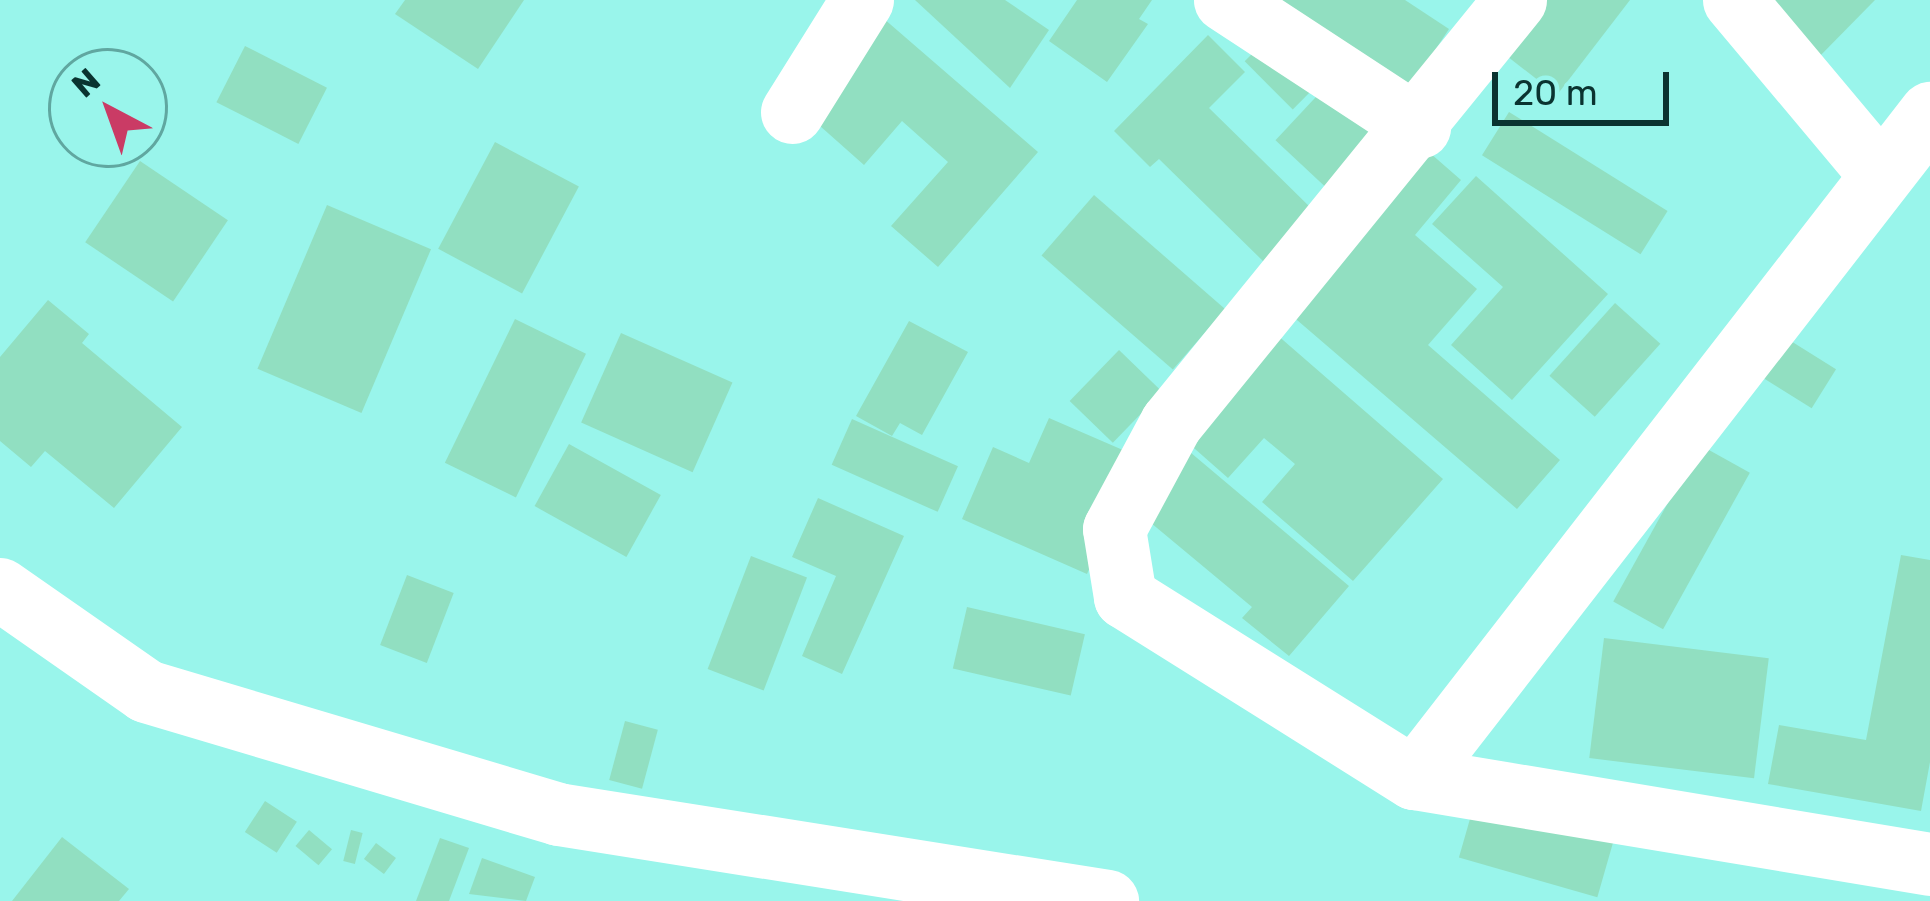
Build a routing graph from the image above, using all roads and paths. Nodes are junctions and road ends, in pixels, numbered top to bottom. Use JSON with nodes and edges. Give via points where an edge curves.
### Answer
{"nodes":[{"id":1,"x":862,"y":0,"type":"edge"},
{"id":2,"x":1226,"y":0,"type":"edge"},
{"id":3,"x":1515,"y":0,"type":"edge"},
{"id":4,"x":1734,"y":0,"type":"edge"},
{"id":5,"x":792,"y":112,"type":"dead end"},
{"id":6,"x":1930,"y":113,"type":"edge"},
{"id":7,"x":1419,"y":127,"type":"junction"},
{"id":8,"x":1880,"y":174,"type":"junction"},
{"id":9,"x":0,"y":589,"type":"edge"},
{"id":10,"x":1414,"y":778,"type":"junction"},
{"id":11,"x":1930,"y":864,"type":"edge"},
{"id":12,"x":1107,"y":901,"type":"edge"}],
"edges":[{"from":1,"to":5,"type":"street"},
{"from":2,"to":7,"type":"street"},
{"from":3,"to":7,"type":"street"},
{"from":4,"to":8,"type":"street"},
{"from":6,"to":8,"type":"street"},
{"from":7,"to":10,"type":"street","via":[[1172,423],[1114,529],[1125,597]]},
{"from":8,"to":10,"type":"street"},
{"from":9,"to":12,"type":"street","via":[[146,691],[558,814]]},
{"from":10,"to":11,"type":"street"}]}
